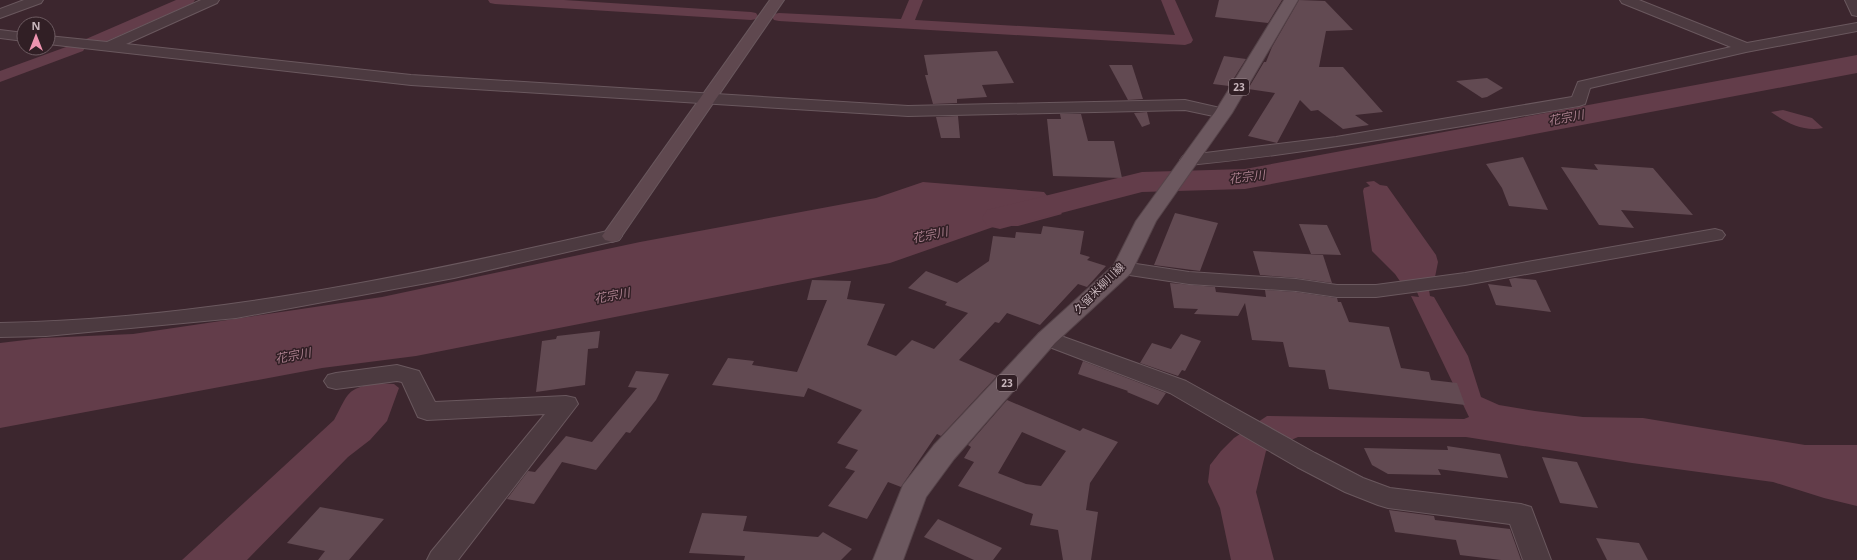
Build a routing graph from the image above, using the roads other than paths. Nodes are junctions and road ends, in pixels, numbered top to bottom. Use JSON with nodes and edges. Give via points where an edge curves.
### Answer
{"nodes":[{"id":1,"x":36,"y":0,"type":"edge"},
{"id":2,"x":212,"y":0,"type":"edge"},
{"id":3,"x":777,"y":0,"type":"edge"},
{"id":4,"x":1291,"y":0,"type":"edge"},
{"id":5,"x":1627,"y":0,"type":"edge"},
{"id":6,"x":1851,"y":0,"type":"edge"},
{"id":7,"x":1857,"y":2,"type":"edge"},
{"id":8,"x":1857,"y":12,"type":"edge"},
{"id":9,"x":0,"y":14,"type":"edge"},
{"id":10,"x":1857,"y":27,"type":"edge"},
{"id":11,"x":0,"y":34,"type":"edge"},
{"id":12,"x":16,"y":36,"type":"edge"},
{"id":13,"x":56,"y":41,"type":"edge"},
{"id":14,"x":110,"y":47,"type":"junction"},
{"id":15,"x":1746,"y":48,"type":"junction"},
{"id":16,"x":707,"y":99,"type":"junction"},
{"id":17,"x":1223,"y":113,"type":"junction"},
{"id":18,"x":1185,"y":165,"type":"junction"},
{"id":19,"x":1715,"y":235,"type":"dead end"},
{"id":20,"x":612,"y":236,"type":"joint"},
{"id":21,"x":1123,"y":268,"type":"junction"},
{"id":22,"x":0,"y":330,"type":"edge"},
{"id":23,"x":1047,"y":338,"type":"junction"},
{"id":24,"x":336,"y":381,"type":"dead end"},
{"id":25,"x":441,"y":560,"type":"edge"},
{"id":26,"x":888,"y":560,"type":"edge"},
{"id":27,"x":1538,"y":560,"type":"edge"}],
"edges":[{"from":1,"to":9,"type":"street"},
{"from":2,"to":14,"type":"street"},
{"from":3,"to":16,"type":"street"},
{"from":4,"to":17,"type":"main road","name":"久留米柳川線","number":"23"},
{"from":5,"to":15,"type":"street"},
{"from":6,"to":7,"type":"street"},
{"from":6,"to":8,"type":"street"},
{"from":10,"to":15,"type":"street"},
{"from":11,"to":12,"type":"street"},
{"from":13,"to":14,"type":"street"},
{"from":14,"to":16,"type":"street","via":[[411,80]]},
{"from":15,"to":18,"type":"street","via":[[1584,84],[1579,101]]},
{"from":16,"to":17,"type":"street","via":[[908,111],[1185,105]]},
{"from":16,"to":20,"type":"street"},
{"from":17,"to":18,"type":"main road","name":"久留米柳川線","number":"23"},
{"from":18,"to":21,"type":"main road","name":"久留米柳川線","number":"23","via":[[1146,221]]},
{"from":19,"to":21,"type":"street","via":[[1465,279],[1376,291],[1337,291],[1296,285],[1189,278]]},
{"from":20,"to":22,"type":"street","via":[[454,272],[236,311],[46,329]]},
{"from":21,"to":23,"type":"main road","name":"久留米柳川線","number":"23"},
{"from":23,"to":26,"type":"main road","name":"久留米柳川線","number":"23","via":[[944,452],[913,493]]},
{"from":23,"to":27,"type":"street","via":[[1178,387],[1306,460],[1354,485],[1388,498],[1522,515]]},
{"from":24,"to":25,"type":"street","via":[[397,373],[411,376],[427,411],[566,404]]}]}
